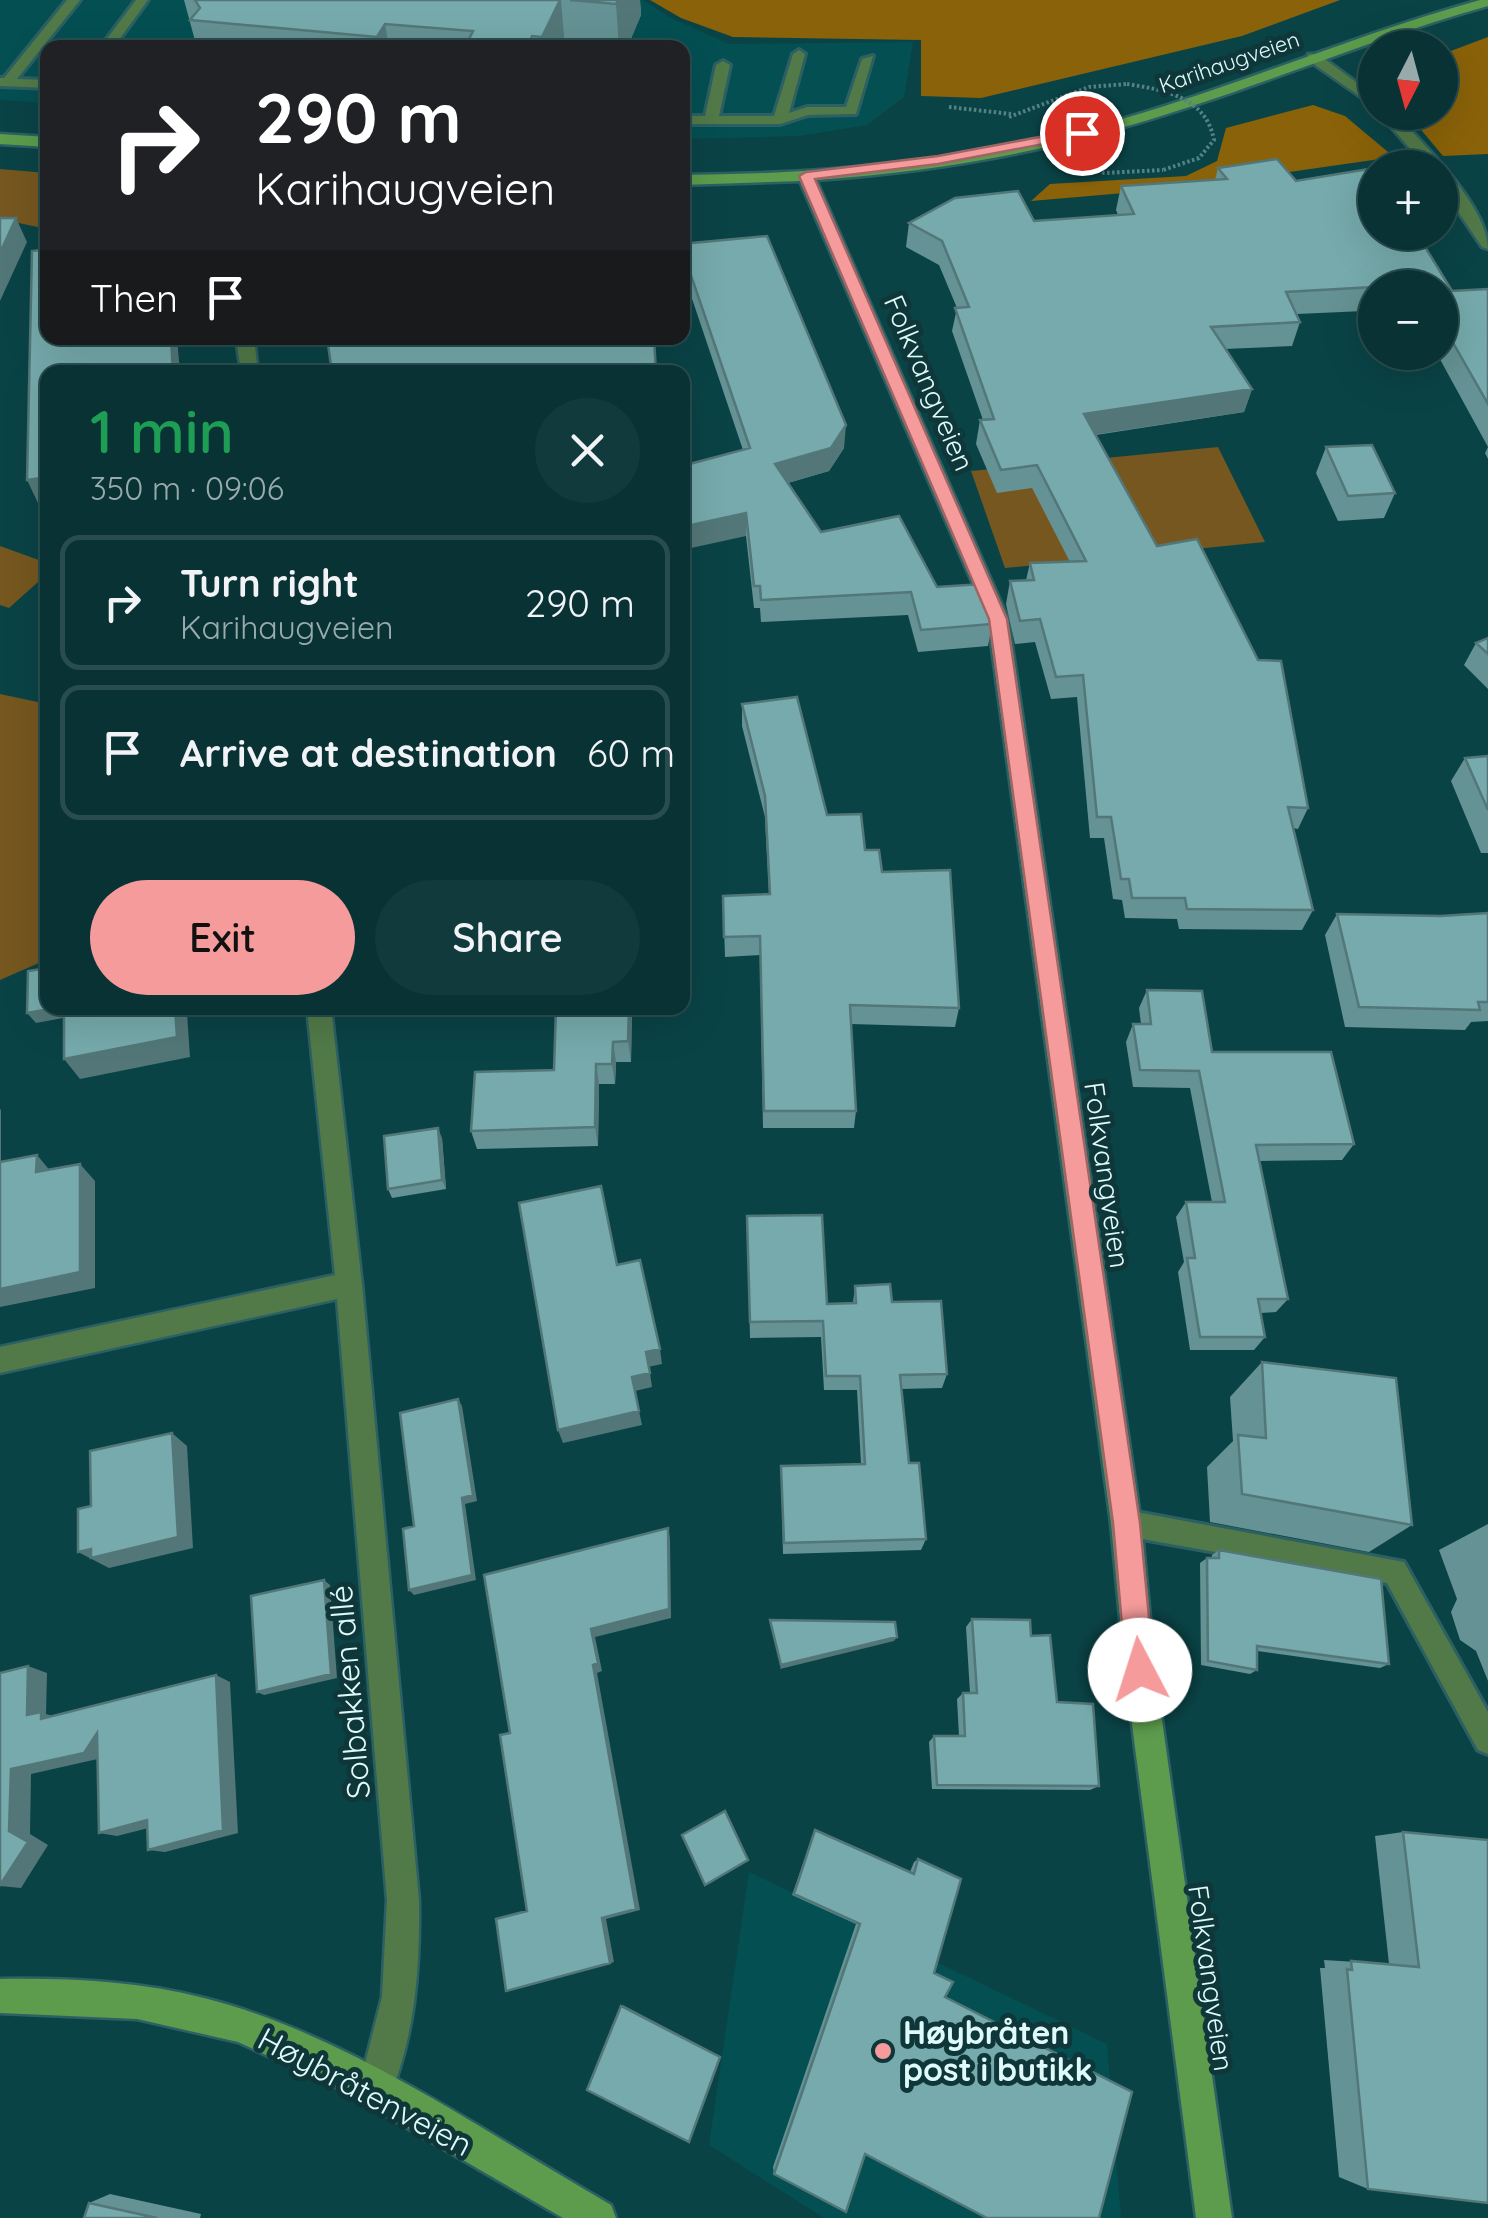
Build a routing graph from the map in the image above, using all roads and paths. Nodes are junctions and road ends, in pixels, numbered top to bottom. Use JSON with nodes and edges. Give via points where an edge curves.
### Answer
{"nodes":[{"id":1,"x":74,"y":0,"type":"edge"},
{"id":2,"x":142,"y":0,"type":"edge"},
{"id":3,"x":1488,"y":2,"type":"edge"},
{"id":4,"x":1467,"y":3,"type":"edge"},
{"id":5,"x":112,"y":40,"type":"edge"},
{"id":6,"x":798,"y":54,"type":"dead end"},
{"id":7,"x":1312,"y":57,"type":"junction"},
{"id":8,"x":868,"y":59,"type":"dead end"},
{"id":9,"x":723,"y":65,"type":"dead end"},
{"id":10,"x":4,"y":82,"type":"edge"},
{"id":11,"x":40,"y":84,"type":"edge"},
{"id":12,"x":1358,"y":91,"type":"edge"},
{"id":13,"x":949,"y":107,"type":"dead end"},
{"id":14,"x":1011,"y":114,"type":"junction"},
{"id":15,"x":690,"y":120,"type":"edge"},
{"id":16,"x":780,"y":120,"type":"junction"},
{"id":17,"x":711,"y":121,"type":"junction"},
{"id":18,"x":1010,"y":126,"type":"dead end"},
{"id":19,"x":1401,"y":130,"type":"edge"},
{"id":20,"x":0,"y":139,"type":"edge"},
{"id":21,"x":40,"y":142,"type":"edge"},
{"id":22,"x":1420,"y":150,"type":"edge"},
{"id":23,"x":1083,"y":163,"type":"dead end"},
{"id":24,"x":806,"y":176,"type":"junction"},
{"id":25,"x":690,"y":180,"type":"edge"},
{"id":26,"x":1458,"y":200,"type":"edge"},
{"id":27,"x":1488,"y":244,"type":"edge"},
{"id":28,"x":321,"y":1015,"type":"edge"},
{"id":29,"x":349,"y":1284,"type":"junction"},
{"id":30,"x":0,"y":1360,"type":"edge"},
{"id":31,"x":1126,"y":1523,"type":"junction"},
{"id":32,"x":1488,"y":1740,"type":"edge"},
{"id":33,"x":0,"y":1996,"type":"edge"},
{"id":34,"x":376,"y":2091,"type":"junction"},
{"id":35,"x":598,"y":2218,"type":"edge"},
{"id":36,"x":1214,"y":2218,"type":"edge"}],
"edges":[{"from":1,"to":10,"type":"lane"},
{"from":2,"to":5,"type":"lane"},
{"from":3,"to":4,"type":"street","name":"Karihaugveien"},
{"from":4,"to":7,"type":"street","name":"Karihaugveien"},
{"from":6,"to":16,"type":"lane"},
{"from":7,"to":12,"type":"street"},
{"from":7,"to":24,"type":"street","name":"Karihaugveien","via":[[1060,138]]},
{"from":8,"to":16,"type":"lane","via":[[851,112],[807,111]]},
{"from":9,"to":17,"type":"lane"},
{"from":10,"to":11,"type":"lane"},
{"from":13,"to":14,"type":"path"},
{"from":14,"to":18,"type":"path"},
{"from":14,"to":23,"type":"path","bridge":true,"via":[[1089,87],[1127,84],[1184,98],[1214,129],[1214,140],[1199,158],[1163,170],[1104,174]]},
{"from":15,"to":17,"type":"lane"},
{"from":16,"to":17,"type":"lane"},
{"from":19,"to":22,"type":"street"},
{"from":20,"to":21,"type":"street"},
{"from":24,"to":25,"type":"street","name":"Karihaugveien"},
{"from":24,"to":31,"type":"street","name":"Folkvangveien","via":[[998,619]]},
{"from":26,"to":27,"type":"street"},
{"from":28,"to":29,"type":"street","name":"Solbakken allé"},
{"from":29,"to":30,"type":"street"},
{"from":29,"to":34,"type":"street","name":"Solbakken allé","via":[[403,1900],[404,1973],[396,2029]]},
{"from":31,"to":32,"type":"lane","via":[[1395,1570]]},
{"from":31,"to":36,"type":"street","name":"Folkvangveien"},
{"from":33,"to":34,"type":"street","name":"Høybråtenveien","via":[[80,1996],[216,2019],[268,2036]]},
{"from":34,"to":35,"type":"street","name":"Høybråtenveien"}]}
